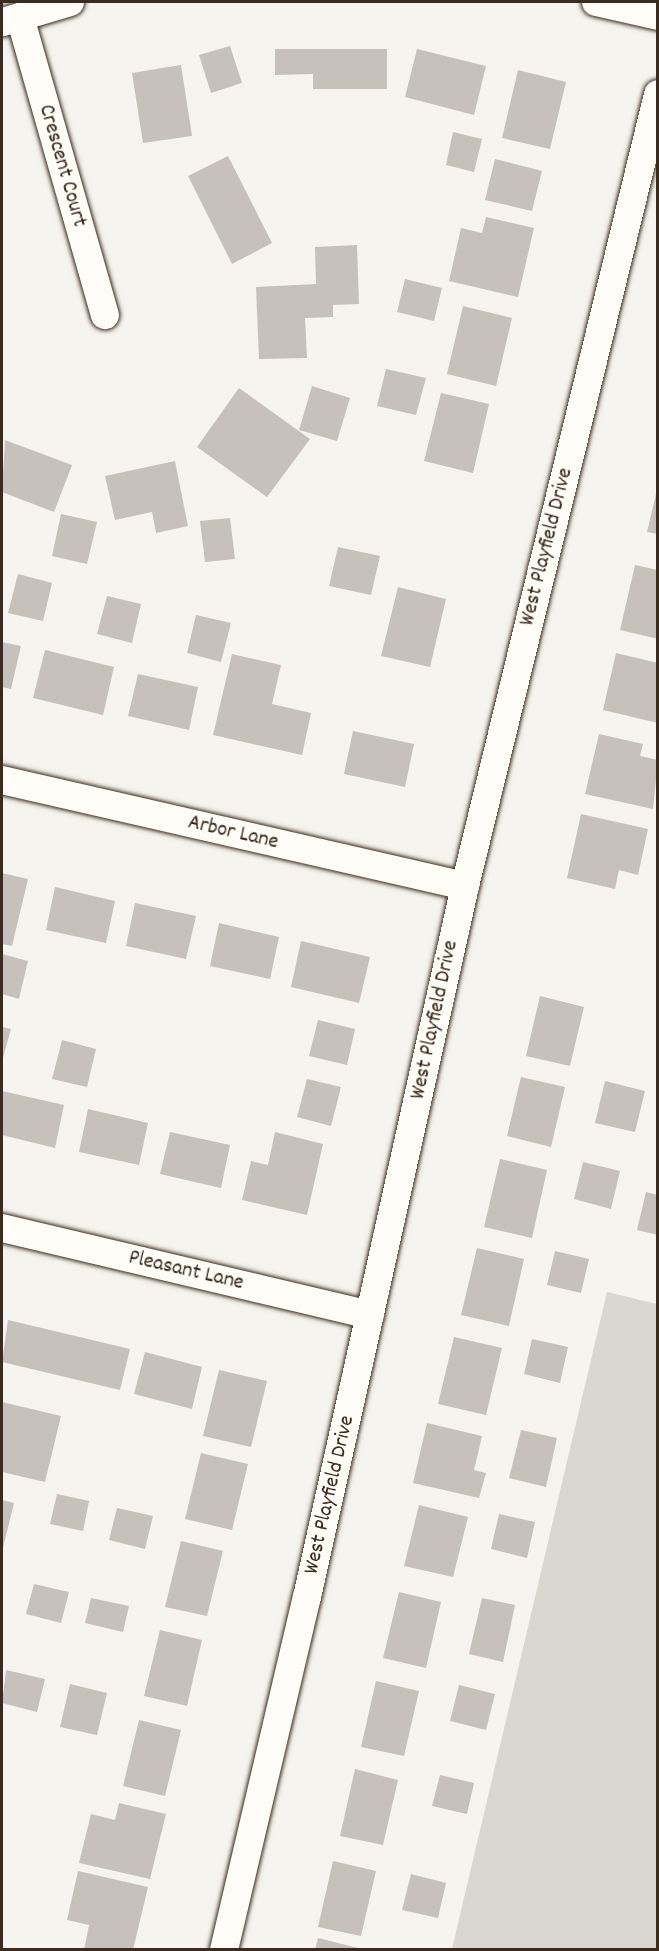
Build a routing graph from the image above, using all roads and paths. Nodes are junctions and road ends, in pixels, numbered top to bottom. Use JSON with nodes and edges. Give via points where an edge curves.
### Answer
{"nodes":[{"id":1,"x":70,"y":2,"type":"edge"},
{"id":2,"x":596,"y":2,"type":"edge"},
{"id":3,"x":657,"y":16,"type":"edge"},
{"id":4,"x":11,"y":19,"type":"edge"},
{"id":5,"x":657,"y":94,"type":"edge"},
{"id":6,"x":105,"y":315,"type":"dead end"},
{"id":7,"x":2,"y":780,"type":"edge"},
{"id":8,"x":465,"y":886,"type":"junction"},
{"id":9,"x":2,"y":1228,"type":"edge"},
{"id":10,"x":370,"y":1315,"type":"junction"},
{"id":11,"x":224,"y":1950,"type":"edge"}],
"edges":[{"from":1,"to":4,"type":"street"},
{"from":2,"to":3,"type":"street"},
{"from":4,"to":6,"type":"street","name":"Crescent Court"},
{"from":5,"to":8,"type":"street","name":"West Playfield Drive"},
{"from":7,"to":8,"type":"street","name":"Arbor Lane"},
{"from":8,"to":10,"type":"street","name":"West Playfield Drive"},
{"from":9,"to":10,"type":"street","name":"Pleasant Lane"},
{"from":10,"to":11,"type":"street","name":"West Playfield Drive"}]}
